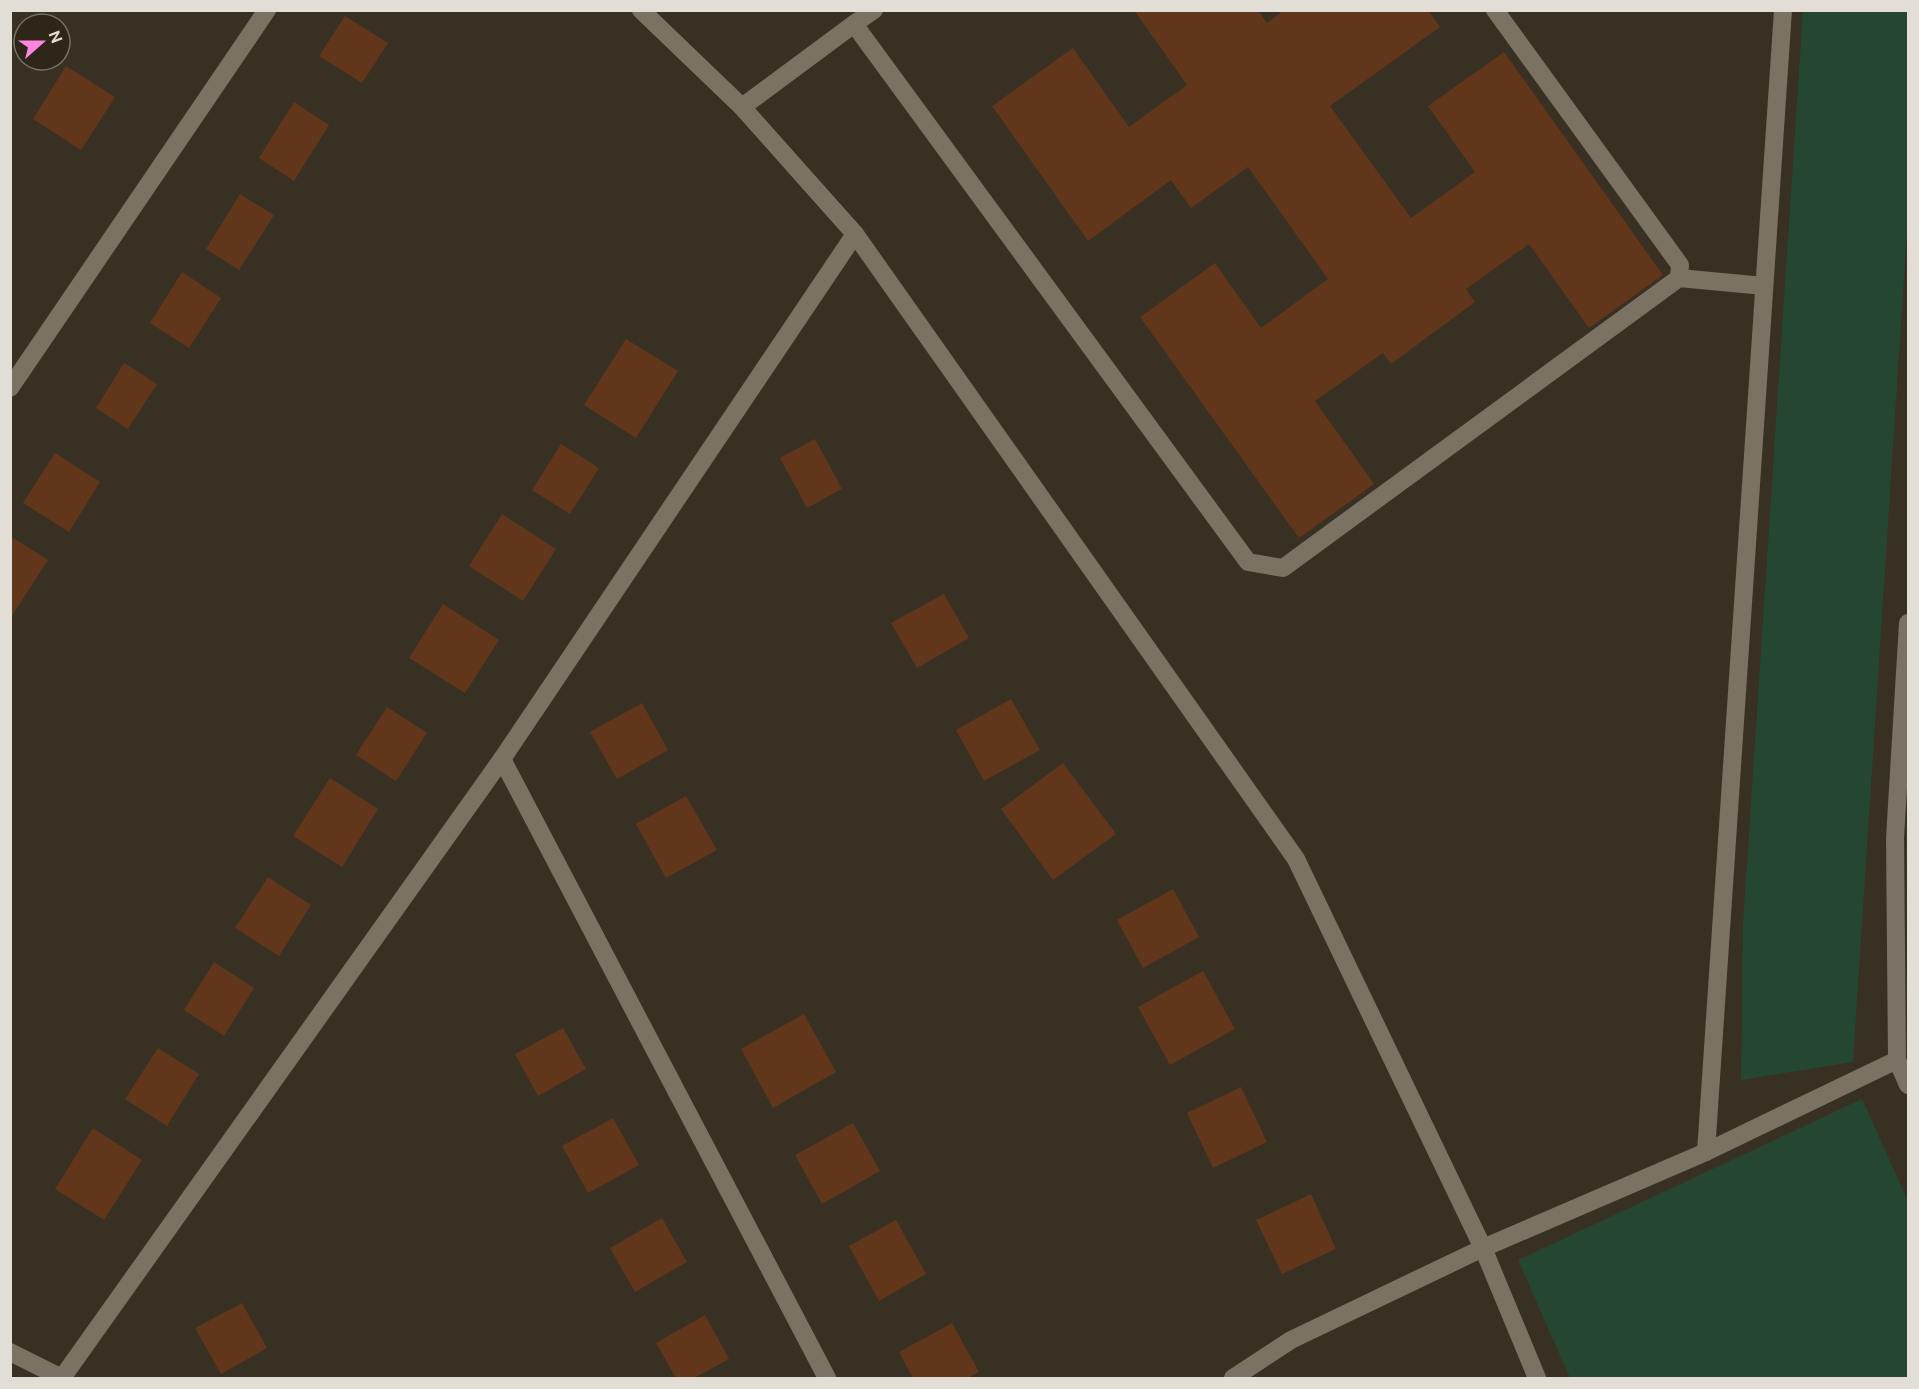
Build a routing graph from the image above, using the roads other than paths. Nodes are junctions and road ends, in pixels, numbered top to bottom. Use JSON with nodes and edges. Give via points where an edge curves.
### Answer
{"nodes":[{"id":1,"x":267,"y":10,"type":"edge"},
{"id":2,"x":641,"y":10,"type":"edge"},
{"id":3,"x":874,"y":10,"type":"edge"},
{"id":4,"x":1495,"y":10,"type":"edge"},
{"id":5,"x":1783,"y":10,"type":"edge"},
{"id":6,"x":854,"y":24,"type":"junction"},
{"id":7,"x":742,"y":107,"type":"junction"},
{"id":8,"x":855,"y":234,"type":"junction"},
{"id":9,"x":1679,"y":278,"type":"junction"},
{"id":10,"x":1764,"y":286,"type":"junction"},
{"id":11,"x":10,"y":388,"type":"edge"},
{"id":12,"x":1908,"y":623,"type":"edge"},
{"id":13,"x":502,"y":759,"type":"junction"},
{"id":14,"x":1902,"y":838,"type":"edge"},
{"id":15,"x":1897,"y":1060,"type":"junction"},
{"id":16,"x":1908,"y":1085,"type":"edge"},
{"id":17,"x":1706,"y":1152,"type":"junction"},
{"id":18,"x":1483,"y":1248,"type":"junction"},
{"id":19,"x":10,"y":1352,"type":"edge"},
{"id":20,"x":62,"y":1378,"type":"edge"},
{"id":21,"x":827,"y":1378,"type":"edge"},
{"id":22,"x":1233,"y":1378,"type":"edge"},
{"id":23,"x":1537,"y":1378,"type":"edge"}],
"edges":[{"from":1,"to":11,"type":"street"},
{"from":2,"to":7,"type":"street"},
{"from":3,"to":6,"type":"street"},
{"from":4,"to":9,"type":"street","via":[[1680,265]]},
{"from":5,"to":10,"type":"street"},
{"from":6,"to":7,"type":"street"},
{"from":6,"to":9,"type":"street","via":[[1248,562],[1282,568]]},
{"from":7,"to":8,"type":"street"},
{"from":8,"to":13,"type":"street"},
{"from":8,"to":18,"type":"street","via":[[1296,859]]},
{"from":9,"to":10,"type":"street"},
{"from":10,"to":17,"type":"street"},
{"from":12,"to":14,"type":"street"},
{"from":13,"to":20,"type":"street"},
{"from":13,"to":21,"type":"street"},
{"from":14,"to":15,"type":"street"},
{"from":15,"to":16,"type":"street"},
{"from":15,"to":17,"type":"street"},
{"from":17,"to":18,"type":"street"},
{"from":18,"to":22,"type":"street","via":[[1291,1340]]},
{"from":18,"to":23,"type":"street"},
{"from":19,"to":20,"type":"street"}]}
